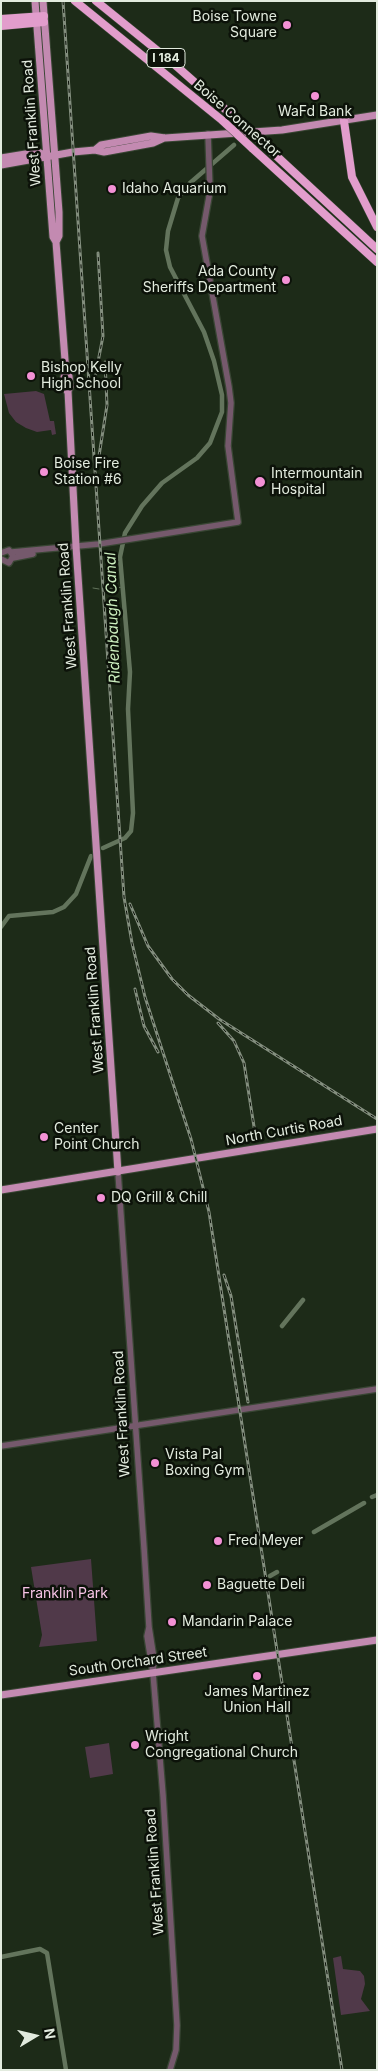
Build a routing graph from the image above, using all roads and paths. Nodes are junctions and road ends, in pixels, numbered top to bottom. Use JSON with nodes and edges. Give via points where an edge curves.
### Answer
{"nodes":[{"id":1,"x":35,"y":1,"type":"edge"},
{"id":2,"x":42,"y":1,"type":"edge"},
{"id":3,"x":75,"y":1,"type":"edge"},
{"id":4,"x":96,"y":1,"type":"edge"},
{"id":5,"x":1,"y":18,"type":"edge"},
{"id":6,"x":40,"y":19,"type":"junction"},
{"id":7,"x":1,"y":26,"type":"edge"},
{"id":8,"x":377,"y":115,"type":"edge"},
{"id":9,"x":344,"y":121,"type":"junction"},
{"id":10,"x":208,"y":134,"type":"junction"},
{"id":11,"x":55,"y":155,"type":"junction"},
{"id":12,"x":46,"y":156,"type":"junction"},
{"id":13,"x":1,"y":158,"type":"edge"},
{"id":14,"x":1,"y":165,"type":"edge"},
{"id":15,"x":377,"y":227,"type":"edge"},
{"id":16,"x":56,"y":242,"type":"junction"},
{"id":17,"x":377,"y":249,"type":"edge"},
{"id":18,"x":377,"y":262,"type":"edge"},
{"id":19,"x":76,"y":546,"type":"junction"},
{"id":20,"x":1,"y":553,"type":"edge"},
{"id":21,"x":13,"y":555,"type":"junction"},
{"id":22,"x":2,"y":560,"type":"edge"},
{"id":23,"x":377,"y":1128,"type":"edge"},
{"id":24,"x":118,"y":1172,"type":"junction"},
{"id":25,"x":1,"y":1190,"type":"edge"},
{"id":26,"x":377,"y":1389,"type":"edge"},
{"id":27,"x":135,"y":1427,"type":"junction"},
{"id":28,"x":1,"y":1446,"type":"edge"},
{"id":29,"x":377,"y":1640,"type":"edge"},
{"id":30,"x":153,"y":1673,"type":"junction"},
{"id":31,"x":1,"y":1695,"type":"edge"},
{"id":32,"x":170,"y":2070,"type":"edge"}],
"edges":[{"from":1,"to":6,"type":"main road","name":"West Franklin Road"},
{"from":2,"to":6,"type":"main road","name":"West Franklin Road"},
{"from":3,"to":18,"type":"highway","name":"Boise Connector","number":"I 184","bridge":true,"via":[[222,121]]},
{"from":4,"to":17,"type":"highway","name":"Boise Connector","number":"I 184","bridge":true,"via":[[174,64]]},
{"from":5,"to":6,"type":"highway"},
{"from":6,"to":7,"type":"highway"},
{"from":6,"to":11,"type":"main road","name":"West Franklin Road"},
{"from":6,"to":12,"type":"main road","name":"West Franklin Road"},
{"from":8,"to":9,"type":"main road"},
{"from":9,"to":10,"type":"main road","via":[[273,131]]},
{"from":9,"to":15,"type":"highway","via":[[352,177]]},
{"from":10,"to":11,"type":"main road","via":[[165,138],[104,152],[95,150]]},
{"from":10,"to":19,"type":"street","via":[[210,174],[202,236],[229,387],[228,446],[238,522]]},
{"from":11,"to":12,"type":"main road"},
{"from":11,"to":16,"type":"main road","name":"West Franklin Road","via":[[59,212]]},
{"from":12,"to":13,"type":"main road","via":[[38,152]]},
{"from":12,"to":14,"type":"main road","via":[[39,160]]},
{"from":12,"to":16,"type":"main road","name":"West Franklin Road"},
{"from":16,"to":19,"type":"main road","name":"West Franklin Road","via":[[66,373],[69,376]]},
{"from":19,"to":21,"type":"street"},
{"from":19,"to":24,"type":"main road","name":"West Franklin Road"},
{"from":20,"to":21,"type":"street","via":[[7,550]]},
{"from":21,"to":22,"type":"street","via":[[8,563]]},
{"from":23,"to":24,"type":"main road","name":"North Curtis Road"},
{"from":24,"to":25,"type":"main road","name":"North Curtis Road"},
{"from":24,"to":27,"type":"street","name":"West Franklin Road"},
{"from":26,"to":27,"type":"street"},
{"from":27,"to":28,"type":"street"},
{"from":27,"to":30,"type":"street","name":"West Franklin Road"},
{"from":29,"to":30,"type":"main road","name":"South Orchard Street"},
{"from":30,"to":31,"type":"main road","name":"South Orchard Street"},
{"from":30,"to":32,"type":"street","name":"West Franklin Road","via":[[177,2025],[176,2050]]}]}
